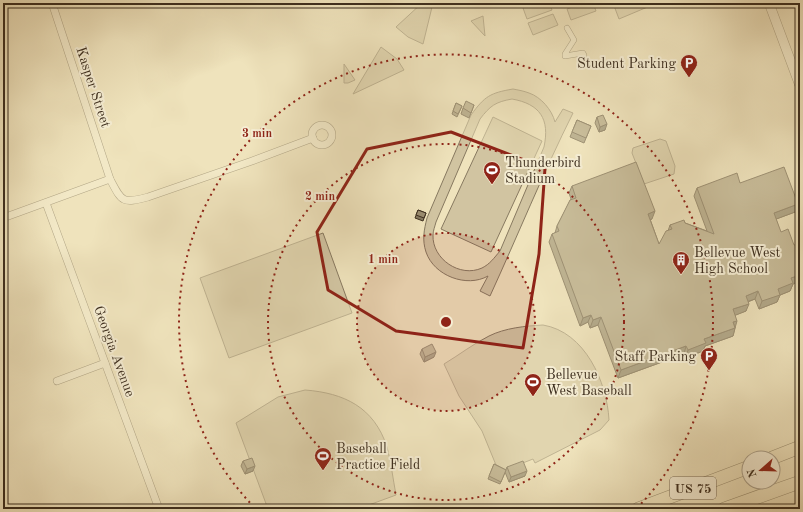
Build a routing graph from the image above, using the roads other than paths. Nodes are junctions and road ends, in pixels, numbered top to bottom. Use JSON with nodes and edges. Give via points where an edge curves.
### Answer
{"nodes":[{"id":1,"x":52,"y":3,"type":"edge"},
{"id":2,"x":769,"y":3,"type":"edge"},
{"id":3,"x":567,"y":28,"type":"dead end"},
{"id":4,"x":584,"y":55,"type":"dead end"},
{"id":5,"x":800,"y":86,"type":"edge"},
{"id":6,"x":312,"y":138,"type":"dead end"},
{"id":7,"x":110,"y":179,"type":"junction"},
{"id":8,"x":46,"y":203,"type":"junction"},
{"id":9,"x":3,"y":218,"type":"edge"},
{"id":10,"x":105,"y":363,"type":"junction"},
{"id":11,"x":57,"y":381,"type":"dead end"},
{"id":12,"x":800,"y":448,"type":"edge"},
{"id":13,"x":781,"y":455,"type":"edge"},
{"id":14,"x":741,"y":470,"type":"edge"},
{"id":15,"x":800,"y":482,"type":"edge"},
{"id":16,"x":159,"y":509,"type":"edge"},
{"id":17,"x":638,"y":509,"type":"edge"},
{"id":18,"x":724,"y":509,"type":"edge"}],
"edges":[{"from":1,"to":7,"type":"street","name":"Kasper Street"},
{"from":2,"to":5,"type":"street"},
{"from":3,"to":4,"type":"street","via":[[574,40],[565,56],[583,53]]},
{"from":6,"to":7,"type":"street","name":"Kasper Street","via":[[134,201],[119,197]]},
{"from":7,"to":8,"type":"street"},
{"from":8,"to":9,"type":"street"},
{"from":8,"to":10,"type":"street","name":"Georgia Avenue"},
{"from":10,"to":11,"type":"street"},
{"from":10,"to":16,"type":"street","name":"Georgia Avenue"},
{"from":12,"to":13,"type":"highway"},
{"from":14,"to":17,"type":"highway","number":"US 75"},
{"from":15,"to":18,"type":"highway","number":"US 75"}]}
